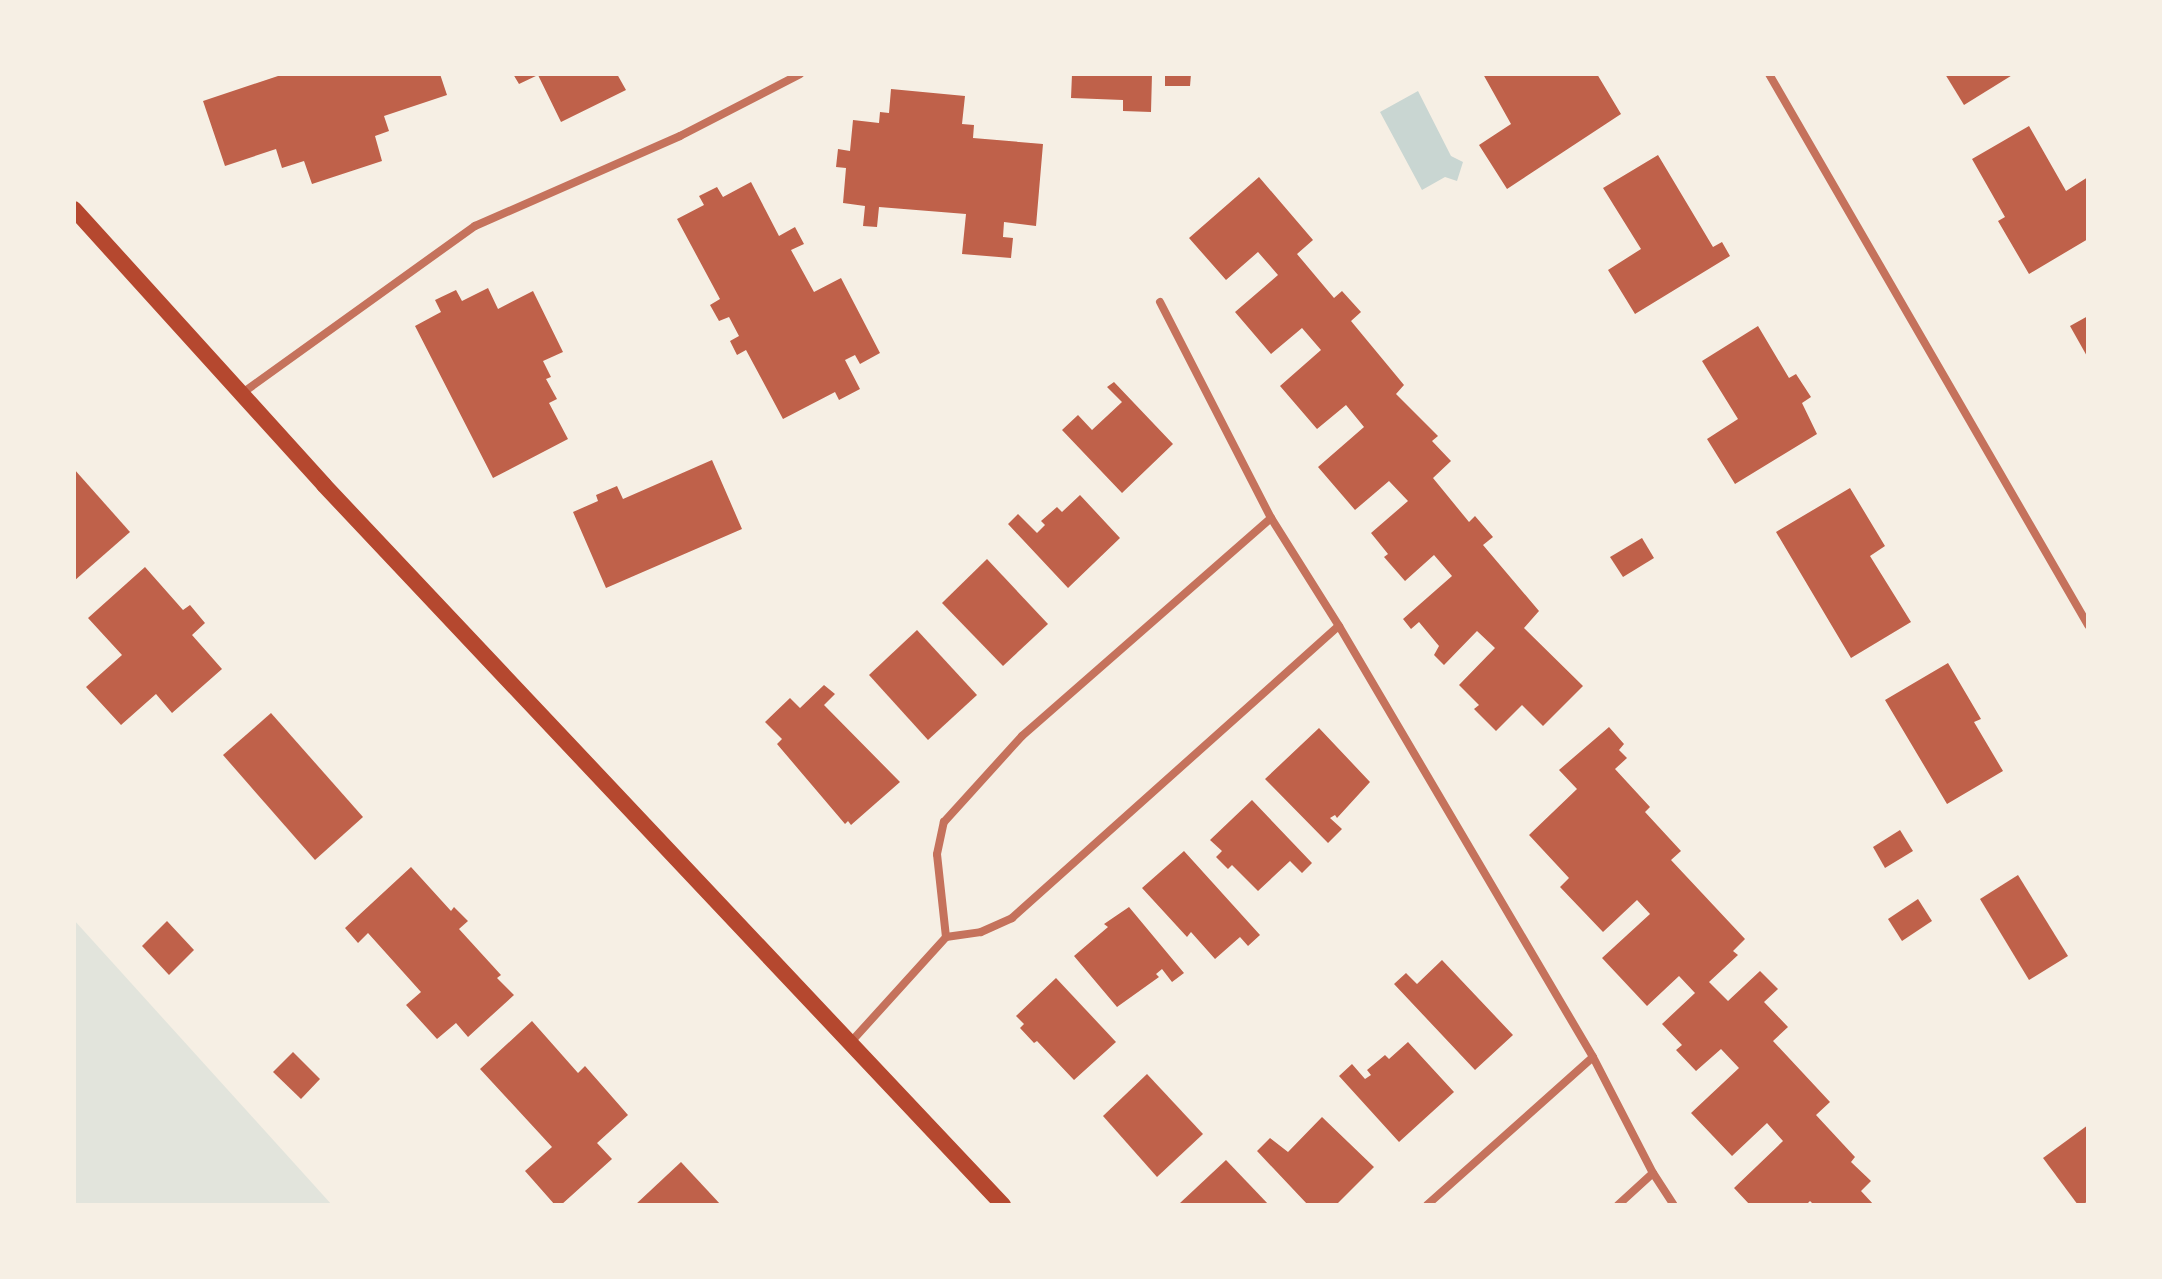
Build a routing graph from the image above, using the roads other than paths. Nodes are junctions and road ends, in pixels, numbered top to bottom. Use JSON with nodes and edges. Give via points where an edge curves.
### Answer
{"nodes":[{"id":1,"x":800,"y":74,"type":"edge"},
{"id":2,"x":1769,"y":74,"type":"edge"},
{"id":3,"x":74,"y":209,"type":"edge"},
{"id":4,"x":1160,"y":302,"type":"dead end"},
{"id":5,"x":241,"y":394,"type":"junction"},
{"id":6,"x":1271,"y":518,"type":"junction"},
{"id":7,"x":2088,"y":625,"type":"edge"},
{"id":8,"x":1339,"y":626,"type":"junction"},
{"id":9,"x":946,"y":937,"type":"junction"},
{"id":10,"x":850,"y":1043,"type":"junction"},
{"id":11,"x":1593,"y":1057,"type":"junction"},
{"id":12,"x":1653,"y":1173,"type":"junction"},
{"id":13,"x":1003,"y":1205,"type":"edge"},
{"id":14,"x":1427,"y":1205,"type":"edge"},
{"id":15,"x":1618,"y":1205,"type":"edge"},
{"id":16,"x":1674,"y":1205,"type":"edge"}],
"edges":[{"from":1,"to":5,"type":"street","via":[[680,136],[475,226]]},
{"from":2,"to":7,"type":"street"},
{"from":3,"to":5,"type":"main road"},
{"from":4,"to":6,"type":"street"},
{"from":5,"to":10,"type":"main road"},
{"from":6,"to":8,"type":"street"},
{"from":6,"to":9,"type":"street","via":[[1022,736],[944,822],[937,854]]},
{"from":8,"to":9,"type":"street","via":[[1012,918],[981,932]]},
{"from":8,"to":11,"type":"street"},
{"from":9,"to":10,"type":"street"},
{"from":10,"to":13,"type":"main road"},
{"from":11,"to":12,"type":"street"},
{"from":11,"to":14,"type":"street"},
{"from":12,"to":15,"type":"street"},
{"from":12,"to":16,"type":"street"}]}
